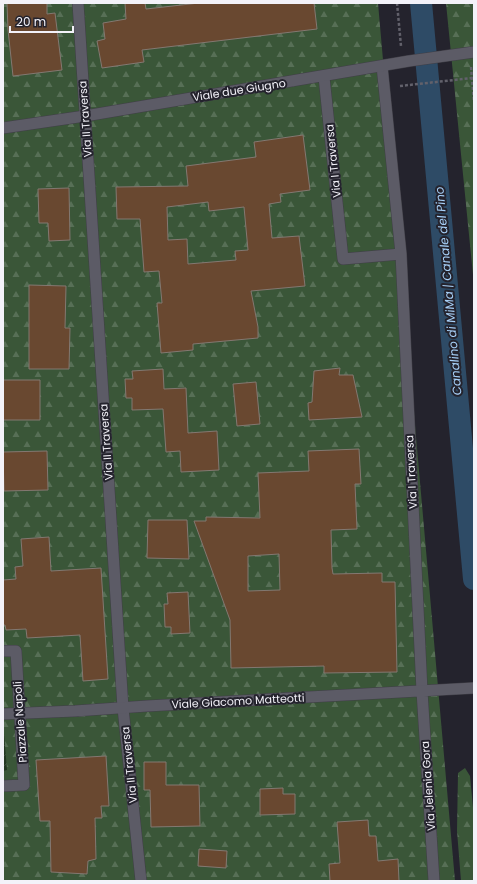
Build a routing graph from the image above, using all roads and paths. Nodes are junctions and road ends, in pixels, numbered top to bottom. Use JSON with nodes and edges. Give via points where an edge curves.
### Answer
{"nodes":[{"id":1,"x":78,"y":3,"type":"edge"},
{"id":2,"x":397,"y":3,"type":"edge"},
{"id":3,"x":471,"y":52,"type":"edge"},
{"id":4,"x":405,"y":62,"type":"junction"},
{"id":5,"x":382,"y":66,"type":"junction"},
{"id":6,"x":324,"y":76,"type":"junction"},
{"id":7,"x":472,"y":78,"type":"junction"},
{"id":8,"x":411,"y":84,"type":"dead end"},
{"id":9,"x":474,"y":102,"type":"edge"},
{"id":10,"x":85,"y":116,"type":"junction"},
{"id":11,"x":3,"y":128,"type":"edge"},
{"id":12,"x":401,"y":254,"type":"junction"},
{"id":13,"x":3,"y":652,"type":"edge"},
{"id":14,"x":474,"y":688,"type":"edge"},
{"id":15,"x":422,"y":691,"type":"junction"},
{"id":16,"x":123,"y":708,"type":"junction"},
{"id":17,"x":20,"y":712,"type":"junction"},
{"id":18,"x":3,"y":714,"type":"edge"},
{"id":19,"x":3,"y":786,"type":"edge"},
{"id":20,"x":141,"y":881,"type":"edge"},
{"id":21,"x":434,"y":881,"type":"edge"}],
"edges":[{"from":1,"to":10,"type":"street","name":"Via II Traversa"},
{"from":2,"to":4,"type":"path"},
{"from":3,"to":4,"type":"street","name":"Viale due Giugno"},
{"from":3,"to":7,"type":"path"},
{"from":4,"to":5,"type":"street","name":"Viale due Giugno"},
{"from":5,"to":6,"type":"street","name":"Viale due Giugno"},
{"from":5,"to":12,"type":"street","name":"Via I Traversa"},
{"from":6,"to":10,"type":"street","name":"Viale due Giugno"},
{"from":6,"to":12,"type":"street","name":"Via I Traversa","via":[[343,259]]},
{"from":7,"to":8,"type":"path"},
{"from":7,"to":9,"type":"path"},
{"from":10,"to":11,"type":"street","name":"Viale due Giugno"},
{"from":10,"to":16,"type":"street","name":"Via II Traversa"},
{"from":12,"to":15,"type":"street","name":"Via I Traversa"},
{"from":13,"to":17,"type":"street","name":"Piazzale Napoli","via":[[16,651]]},
{"from":14,"to":15,"type":"street","name":"Viale Giacomo Matteotti"},
{"from":15,"to":16,"type":"street","name":"Viale Giacomo Matteotti"},
{"from":15,"to":21,"type":"street","name":"Via Jelenia Gora"},
{"from":16,"to":17,"type":"street","name":"Viale Giacomo Matteotti","via":[[74,712]]},
{"from":16,"to":20,"type":"street","name":"Via II Traversa"},
{"from":17,"to":18,"type":"street","name":"Viale Giacomo Matteotti"},
{"from":17,"to":19,"type":"street","name":"Piazzale Napoli","via":[[24,784]]}]}
